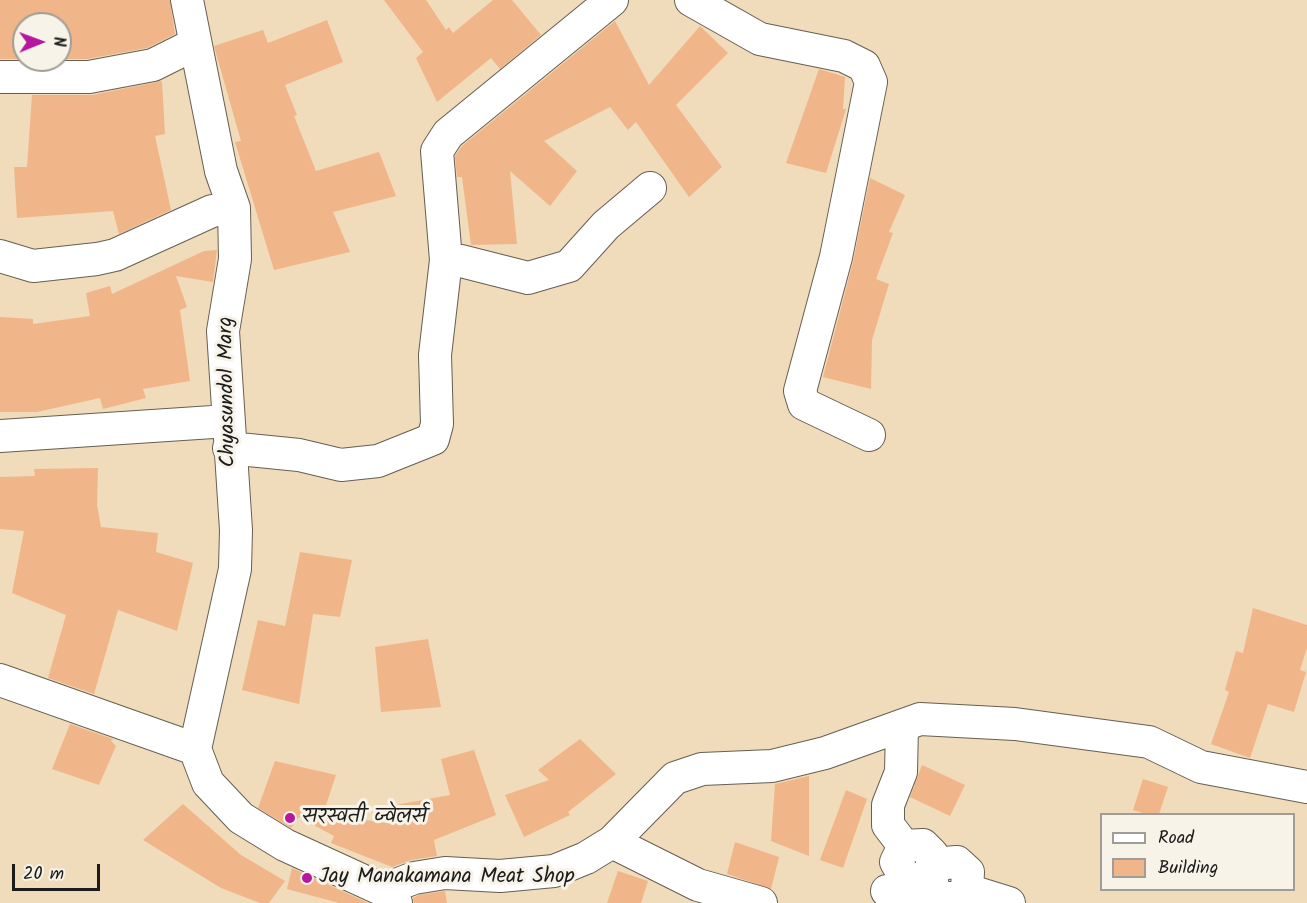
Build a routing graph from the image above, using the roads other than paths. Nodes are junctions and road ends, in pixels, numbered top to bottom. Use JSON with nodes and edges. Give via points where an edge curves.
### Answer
{"nodes":[{"id":1,"x":187,"y":0,"type":"edge"},
{"id":2,"x":612,"y":0,"type":"edge"},
{"id":3,"x":691,"y":0,"type":"edge"},
{"id":4,"x":195,"y":44,"type":"junction"},
{"id":5,"x":0,"y":77,"type":"edge"},
{"id":6,"x":650,"y":188,"type":"dead end"},
{"id":7,"x":234,"y":208,"type":"junction"},
{"id":8,"x":0,"y":256,"type":"edge"},
{"id":9,"x":446,"y":260,"type":"junction"},
{"id":10,"x":229,"y":434,"type":"junction"},
{"id":11,"x":869,"y":435,"type":"dead end"},
{"id":12,"x":0,"y":436,"type":"edge"},
{"id":13,"x":0,"y":680,"type":"edge"},
{"id":14,"x":902,"y":726,"type":"junction"},
{"id":15,"x":195,"y":750,"type":"junction"},
{"id":16,"x":1307,"y":787,"type":"edge"},
{"id":17,"x":612,"y":842,"type":"junction"},
{"id":18,"x":389,"y":896,"type":"edge"},
{"id":19,"x":760,"y":903,"type":"edge"},
{"id":20,"x":1009,"y":903,"type":"edge"}],
"edges":[{"from":1,"to":4,"type":"street","name":"Chyasundol Marg"},
{"from":2,"to":9,"type":"street","via":[[448,134],[437,151]]},
{"from":3,"to":11,"type":"street","via":[[760,39],[844,56],[864,66],[871,82],[836,257],[800,391],[804,404]]},
{"from":4,"to":5,"type":"street","via":[[153,65],[89,77]]},
{"from":4,"to":7,"type":"street","name":"Chyasundol Marg","via":[[221,171]]},
{"from":6,"to":9,"type":"street","via":[[606,225],[569,266],[528,278]]},
{"from":7,"to":8,"type":"street","via":[[212,212],[97,260],[33,266]]},
{"from":7,"to":10,"type":"street","name":"Chyasundol Marg","via":[[235,259],[223,330]]},
{"from":9,"to":10,"type":"street","via":[[435,355],[433,439],[378,461],[341,465]]},
{"from":10,"to":12,"type":"street"},
{"from":10,"to":15,"type":"street","name":"Chyasundol Marg","via":[[235,569]]},
{"from":13,"to":15,"type":"street"},
{"from":14,"to":16,"type":"street","via":[[920,720],[1016,724],[1149,741],[1202,767]]},
{"from":14,"to":17,"type":"street","via":[[825,753],[772,766],[702,769],[675,778]]},
{"from":14,"to":20,"type":"street","via":[[901,772],[888,805],[888,825],[904,846],[923,845],[932,854],[932,886],[940,898],[956,898],[967,890]]},
{"from":15,"to":18,"type":"street","via":[[208,783],[241,818],[285,845]]},
{"from":17,"to":18,"type":"street","via":[[554,871],[501,876],[445,873],[414,878]]},
{"from":17,"to":19,"type":"street","via":[[698,885]]}]}
